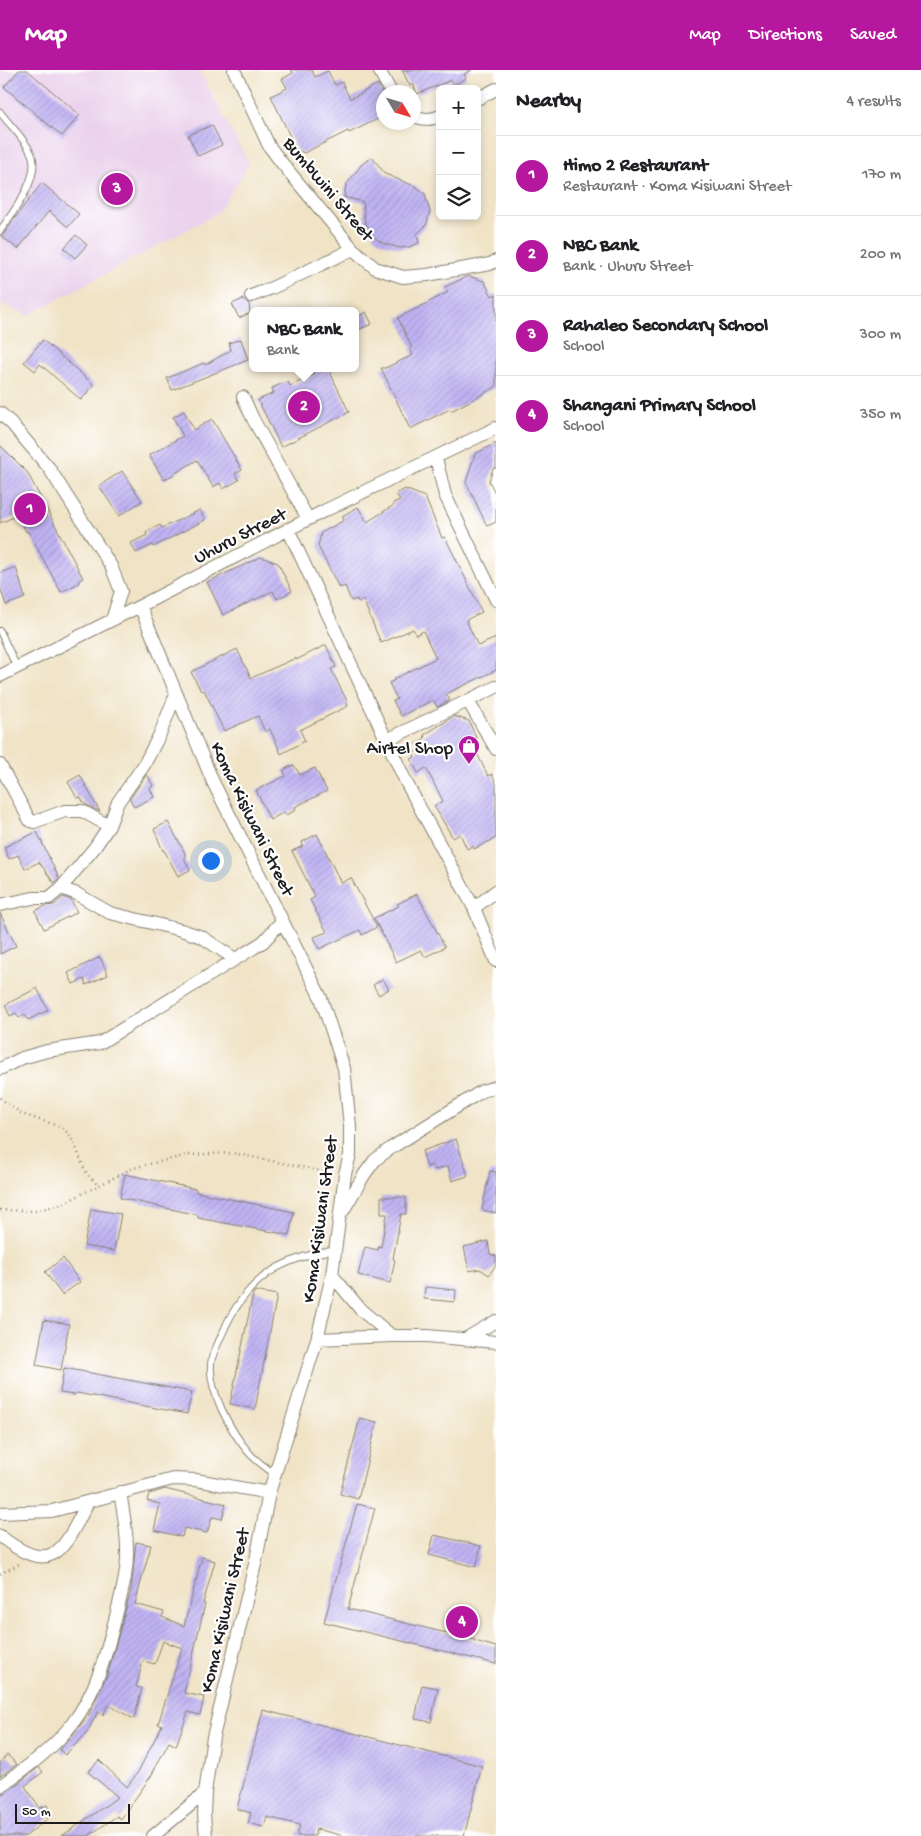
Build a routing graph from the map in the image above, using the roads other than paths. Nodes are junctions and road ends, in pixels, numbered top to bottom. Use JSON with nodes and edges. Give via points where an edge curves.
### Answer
{"nodes":[{"id":1,"x":234,"y":70,"type":"edge"},
{"id":2,"x":379,"y":70,"type":"edge"},
{"id":3,"x":387,"y":85,"type":"edge"},
{"id":4,"x":496,"y":90,"type":"edge"},
{"id":5,"x":481,"y":97,"type":"edge"},
{"id":6,"x":0,"y":112,"type":"edge"},
{"id":7,"x":421,"y":118,"type":"edge"},
{"id":8,"x":436,"y":118,"type":"edge"},
{"id":9,"x":0,"y":231,"type":"edge"},
{"id":10,"x":353,"y":249,"type":"junction"},
{"id":11,"x":494,"y":265,"type":"edge"},
{"id":12,"x":251,"y":296,"type":"dead end"},
{"id":13,"x":243,"y":397,"type":"dead end"},
{"id":14,"x":0,"y":413,"type":"edge"},
{"id":15,"x":496,"y":428,"type":"edge"},
{"id":16,"x":436,"y":458,"type":"junction"},
{"id":17,"x":308,"y":519,"type":"junction"},
{"id":18,"x":288,"y":529,"type":"junction"},
{"id":19,"x":496,"y":600,"type":"edge"},
{"id":20,"x":140,"y":606,"type":"junction"},
{"id":21,"x":112,"y":620,"type":"junction"},
{"id":22,"x":0,"y":631,"type":"edge"},
{"id":23,"x":18,"y":668,"type":"junction"},
{"id":24,"x":0,"y":676,"type":"edge"},
{"id":25,"x":496,"y":687,"type":"edge"},
{"id":26,"x":176,"y":694,"type":"junction"},
{"id":27,"x":468,"y":701,"type":"junction"},
{"id":28,"x":387,"y":740,"type":"junction"},
{"id":29,"x":496,"y":749,"type":"edge"},
{"id":30,"x":0,"y":765,"type":"edge"},
{"id":31,"x":109,"y":826,"type":"junction"},
{"id":32,"x":61,"y":888,"type":"junction"},
{"id":33,"x":496,"y":891,"type":"edge"},
{"id":34,"x":0,"y":905,"type":"edge"},
{"id":35,"x":474,"y":908,"type":"junction"},
{"id":36,"x":282,"y":921,"type":"junction"},
{"id":37,"x":235,"y":959,"type":"junction"},
{"id":38,"x":496,"y":961,"type":"edge"},
{"id":39,"x":0,"y":1069,"type":"edge"},
{"id":40,"x":496,"y":1087,"type":"edge"},
{"id":41,"x":341,"y":1216,"type":"junction"},
{"id":42,"x":336,"y":1248,"type":"junction"},
{"id":43,"x":332,"y":1275,"type":"junction"},
{"id":44,"x":496,"y":1321,"type":"edge"},
{"id":45,"x":392,"y":1336,"type":"junction"},
{"id":46,"x":317,"y":1339,"type":"junction"},
{"id":47,"x":464,"y":1339,"type":"junction"},
{"id":48,"x":496,"y":1342,"type":"edge"},
{"id":49,"x":274,"y":1474,"type":"junction"},
{"id":50,"x":120,"y":1492,"type":"junction"},
{"id":51,"x":269,"y":1493,"type":"junction"},
{"id":52,"x":88,"y":1502,"type":"junction"},
{"id":53,"x":0,"y":1513,"type":"edge"},
{"id":54,"x":0,"y":1536,"type":"edge"},
{"id":55,"x":0,"y":1786,"type":"edge"},
{"id":56,"x":205,"y":1793,"type":"junction"},
{"id":57,"x":153,"y":1836,"type":"edge"},
{"id":58,"x":206,"y":1836,"type":"edge"}],
"edges":[{"from":1,"to":10,"type":"street","name":"Bumbwini Street","via":[[269,146]]},
{"from":2,"to":3,"type":"street"},
{"from":4,"to":5,"type":"street"},
{"from":6,"to":9,"type":"lane","via":[[32,156],[33,175]]},
{"from":7,"to":8,"type":"street"},
{"from":10,"to":11,"type":"street","name":"Bumbwini Street","via":[[375,268],[403,277]]},
{"from":10,"to":12,"type":"street"},
{"from":13,"to":17,"type":"street"},
{"from":14,"to":21,"type":"street","via":[[49,468],[111,566],[121,591]]},
{"from":15,"to":16,"type":"street","name":"Uhuru Street"},
{"from":16,"to":17,"type":"street","name":"Uhuru Street"},
{"from":16,"to":19,"type":"street","via":[[445,494]]},
{"from":17,"to":18,"type":"street","name":"Uhuru Street"},
{"from":18,"to":20,"type":"street","name":"Uhuru Street"},
{"from":18,"to":28,"type":"street"},
{"from":20,"to":21,"type":"street","name":"Uhuru Street"},
{"from":20,"to":26,"type":"street","name":"Koma Kisiwani Street"},
{"from":21,"to":23,"type":"street","name":"Uhuru Street"},
{"from":22,"to":23,"type":"lane"},
{"from":23,"to":24,"type":"street","name":"Uhuru Street"},
{"from":25,"to":27,"type":"street"},
{"from":26,"to":31,"type":"street","via":[[160,734],[118,802]]},
{"from":26,"to":36,"type":"street","name":"Koma Kisiwani Street","via":[[213,782]]},
{"from":27,"to":28,"type":"street"},
{"from":27,"to":29,"type":"street"},
{"from":28,"to":35,"type":"street"},
{"from":30,"to":31,"type":"street","via":[[30,821],[65,811],[82,811]]},
{"from":31,"to":32,"type":"street"},
{"from":32,"to":34,"type":"street","via":[[49,898]]},
{"from":32,"to":37,"type":"street","via":[[110,913],[202,937]]},
{"from":33,"to":35,"type":"street"},
{"from":35,"to":38,"type":"street"},
{"from":36,"to":37,"type":"street","via":[[263,942]]},
{"from":36,"to":41,"type":"street","name":"Koma Kisiwani Street","via":[[321,998],[344,1068],[350,1155]]},
{"from":37,"to":39,"type":"street","via":[[100,1043],[47,1051]]},
{"from":40,"to":41,"type":"street","via":[[482,1091],[375,1160]]},
{"from":41,"to":42,"type":"street","name":"Koma Kisiwani Street"},
{"from":42,"to":43,"type":"street","name":"Koma Kisiwani Street"},
{"from":42,"to":49,"type":"lane","via":[[309,1255],[262,1277],[240,1301],[212,1359],[212,1381],[235,1434],[258,1462]]},
{"from":43,"to":45,"type":"street","via":[[362,1310]]},
{"from":43,"to":46,"type":"street","name":"Koma Kisiwani Street"},
{"from":44,"to":47,"type":"street"},
{"from":45,"to":46,"type":"street"},
{"from":45,"to":47,"type":"street"},
{"from":46,"to":49,"type":"street","name":"Koma Kisiwani Street"},
{"from":47,"to":48,"type":"street"},
{"from":49,"to":51,"type":"street","name":"Koma Kisiwani Street"},
{"from":50,"to":51,"type":"street","via":[[173,1479]]},
{"from":50,"to":52,"type":"street"},
{"from":50,"to":55,"type":"street","via":[[127,1549],[125,1578],[112,1632],[91,1693],[63,1734]]},
{"from":51,"to":56,"type":"street","name":"Koma Kisiwani Street","via":[[213,1737]]},
{"from":52,"to":53,"type":"street","via":[[52,1511]]},
{"from":52,"to":54,"type":"street","via":[[71,1536],[48,1557],[31,1556]]},
{"from":56,"to":57,"type":"street"},
{"from":56,"to":58,"type":"street","name":"Koma Kisiwani Street"}]}
